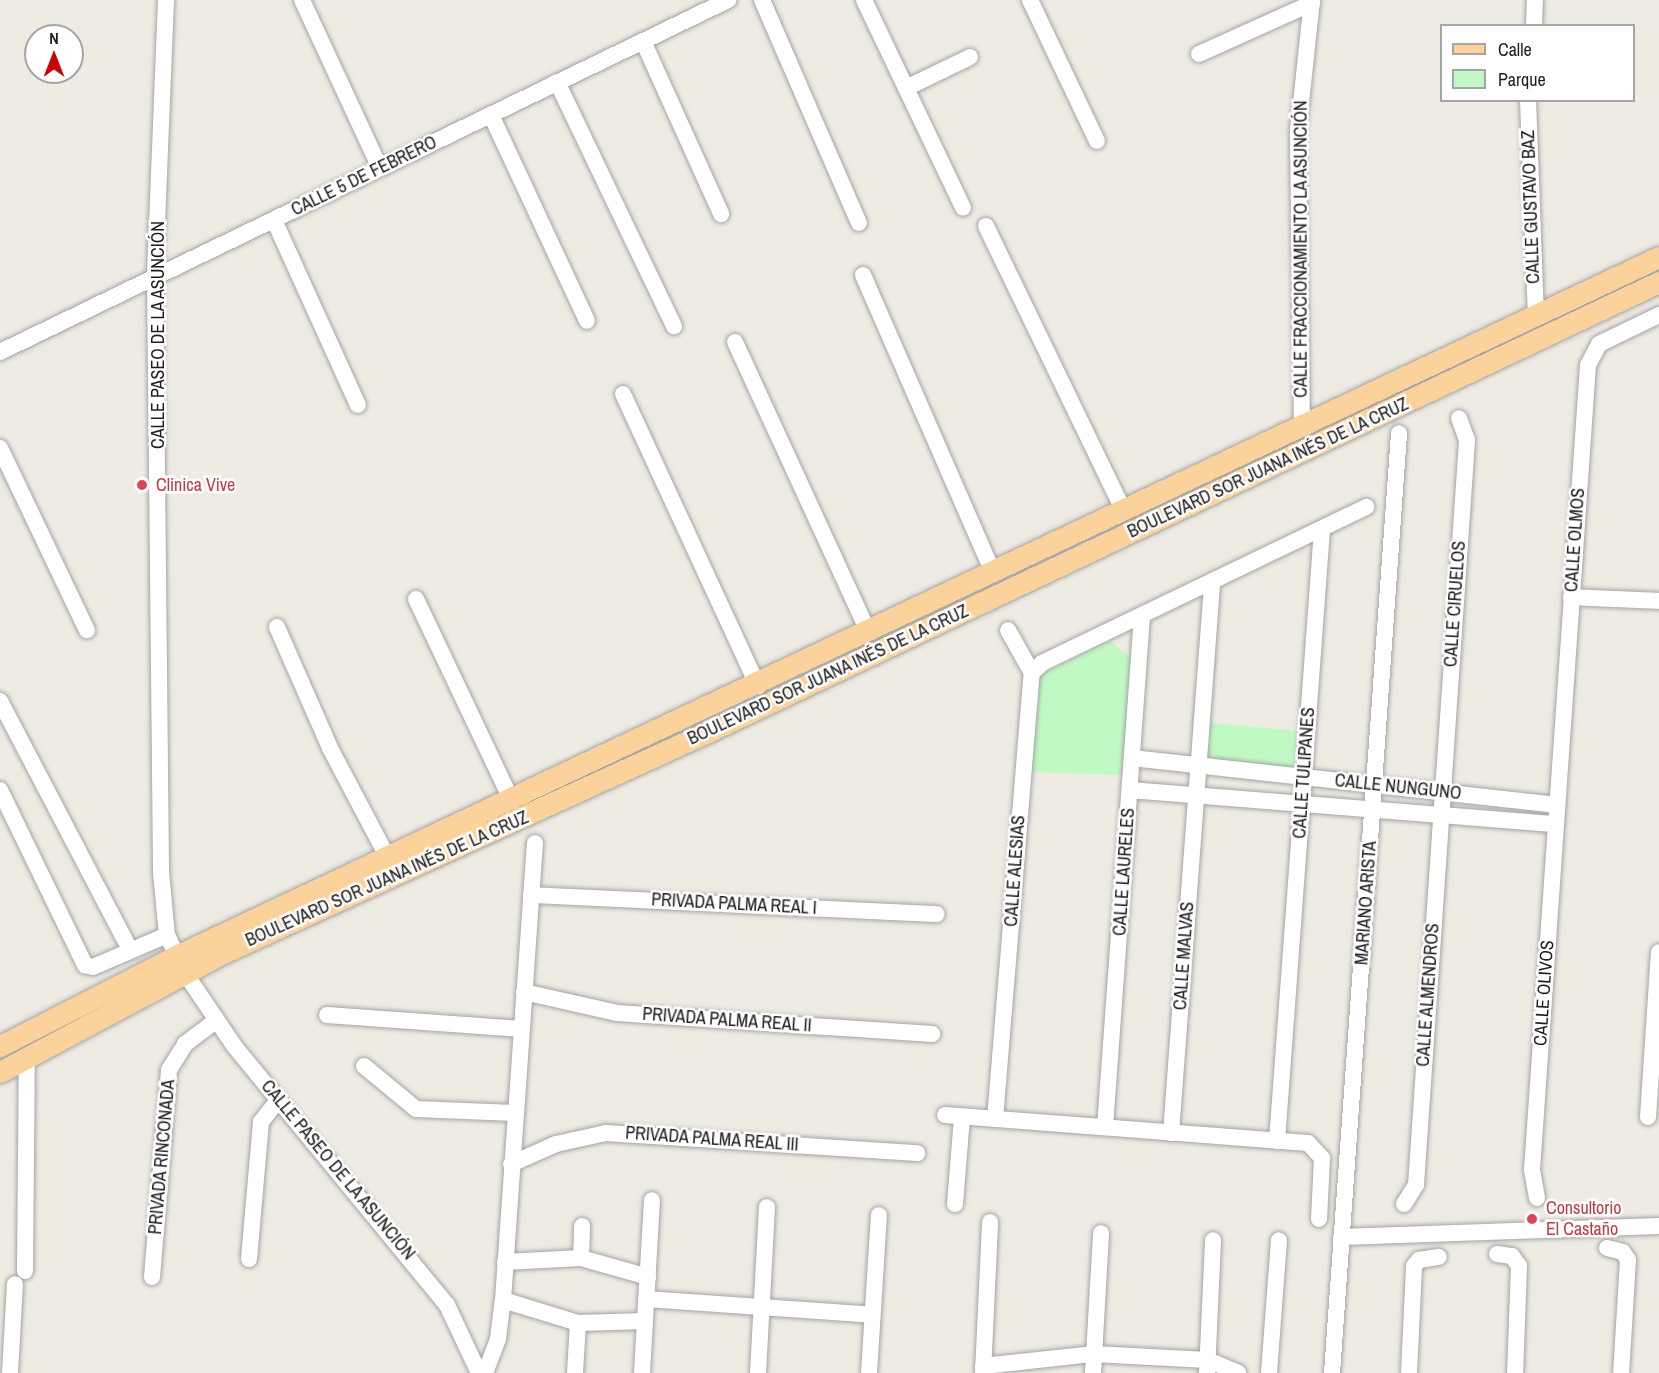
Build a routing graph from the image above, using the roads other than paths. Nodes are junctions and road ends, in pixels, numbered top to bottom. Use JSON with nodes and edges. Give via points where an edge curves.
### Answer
{"nodes":[{"id":1,"x":166,"y":0,"type":"edge"},
{"id":2,"x":302,"y":0,"type":"edge"},
{"id":3,"x":728,"y":0,"type":"edge"},
{"id":4,"x":762,"y":0,"type":"edge"},
{"id":5,"x":864,"y":0,"type":"edge"},
{"id":6,"x":1030,"y":0,"type":"edge"},
{"id":7,"x":1535,"y":0,"type":"edge"},
{"id":8,"x":1312,"y":1,"type":"edge"},
{"id":9,"x":1534,"y":24,"type":"edge"},
{"id":10,"x":643,"y":41,"type":"junction"},
{"id":11,"x":1199,"y":54,"type":"dead end"},
{"id":12,"x":970,"y":57,"type":"dead end"},
{"id":13,"x":557,"y":82,"type":"junction"},
{"id":14,"x":906,"y":88,"type":"junction"},
{"id":15,"x":1528,"y":102,"type":"edge"},
{"id":16,"x":491,"y":115,"type":"junction"},
{"id":17,"x":1097,"y":141,"type":"dead end"},
{"id":18,"x":380,"y":168,"type":"junction"},
{"id":19,"x":963,"y":208,"type":"dead end"},
{"id":20,"x":721,"y":214,"type":"dead end"},
{"id":21,"x":274,"y":220,"type":"junction"},
{"id":22,"x":859,"y":223,"type":"dead end"},
{"id":23,"x":986,"y":226,"type":"dead end"},
{"id":24,"x":1659,"y":257,"type":"edge"},
{"id":25,"x":155,"y":275,"type":"junction"},
{"id":26,"x":863,"y":275,"type":"dead end"},
{"id":27,"x":1659,"y":282,"type":"edge"},
{"id":28,"x":1536,"y":314,"type":"junction"},
{"id":29,"x":1659,"y":315,"type":"edge"},
{"id":30,"x":587,"y":321,"type":"dead end"},
{"id":31,"x":674,"y":326,"type":"dead end"},
{"id":32,"x":735,"y":342,"type":"dead end"},
{"id":33,"x":0,"y":352,"type":"edge"},
{"id":34,"x":623,"y":394,"type":"dead end"},
{"id":35,"x":358,"y":405,"type":"dead end"},
{"id":36,"x":1459,"y":418,"type":"dead end"},
{"id":37,"x":1302,"y":428,"type":"junction"},
{"id":38,"x":1399,"y":433,"type":"dead end"},
{"id":39,"x":0,"y":448,"type":"edge"},
{"id":40,"x":1366,"y":507,"type":"dead end"},
{"id":41,"x":1124,"y":512,"type":"junction"},
{"id":42,"x":1322,"y":529,"type":"junction"},
{"id":43,"x":993,"y":573,"type":"junction"},
{"id":44,"x":1212,"y":585,"type":"junction"},
{"id":45,"x":1571,"y":597,"type":"junction"},
{"id":46,"x":416,"y":599,"type":"dead end"},
{"id":47,"x":1659,"y":601,"type":"edge"},
{"id":48,"x":1142,"y":616,"type":"junction"},
{"id":49,"x":277,"y":627,"type":"dead end"},
{"id":50,"x":87,"y":630,"type":"dead end"},
{"id":51,"x":1008,"y":630,"type":"dead end"},
{"id":52,"x":869,"y":633,"type":"junction"},
{"id":53,"x":1032,"y":673,"type":"junction"},
{"id":54,"x":758,"y":686,"type":"junction"},
{"id":55,"x":0,"y":701,"type":"edge"},
{"id":56,"x":1132,"y":758,"type":"junction"},
{"id":57,"x":1304,"y":777,"type":"junction"},
{"id":58,"x":1197,"y":780,"type":"junction"},
{"id":59,"x":1374,"y":785,"type":"junction"},
{"id":60,"x":0,"y":790,"type":"edge"},
{"id":61,"x":1130,"y":790,"type":"junction"},
{"id":62,"x":1441,"y":792,"type":"junction"},
{"id":63,"x":512,"y":801,"type":"junction"},
{"id":64,"x":1302,"y":802,"type":"junction"},
{"id":65,"x":1557,"y":805,"type":"junction"},
{"id":66,"x":1373,"y":808,"type":"junction"},
{"id":67,"x":1439,"y":814,"type":"junction"},
{"id":68,"x":1556,"y":824,"type":"junction"},
{"id":69,"x":535,"y":843,"type":"dead end"},
{"id":70,"x":388,"y":858,"type":"junction"},
{"id":71,"x":531,"y":895,"type":"junction"},
{"id":72,"x":938,"y":914,"type":"dead end"},
{"id":73,"x":167,"y":935,"type":"junction"},
{"id":74,"x":130,"y":950,"type":"junction"},
{"id":75,"x":1659,"y":952,"type":"edge"},
{"id":76,"x":180,"y":965,"type":"junction"},
{"id":77,"x":524,"y":992,"type":"junction"},
{"id":78,"x":327,"y":1015,"type":"dead end"},
{"id":79,"x":215,"y":1021,"type":"junction"},
{"id":80,"x":521,"y":1029,"type":"junction"},
{"id":81,"x":932,"y":1034,"type":"dead end"},
{"id":82,"x":0,"y":1046,"type":"edge"},
{"id":83,"x":27,"y":1059,"type":"junction"},
{"id":84,"x":364,"y":1066,"type":"dead end"},
{"id":85,"x":0,"y":1072,"type":"edge"},
{"id":86,"x":278,"y":1100,"type":"junction"},
{"id":87,"x":515,"y":1113,"type":"junction"},
{"id":88,"x":1648,"y":1117,"type":"dead end"},
{"id":89,"x":995,"y":1119,"type":"junction"},
{"id":90,"x":1104,"y":1127,"type":"junction"},
{"id":91,"x":1171,"y":1133,"type":"junction"},
{"id":92,"x":1277,"y":1141,"type":"junction"},
{"id":93,"x":917,"y":1153,"type":"dead end"},
{"id":94,"x":511,"y":1164,"type":"junction"},
{"id":95,"x":1537,"y":1198,"type":"dead end"},
{"id":96,"x":652,"y":1200,"type":"dead end"},
{"id":97,"x":1408,"y":1201,"type":"dead end"},
{"id":98,"x":955,"y":1204,"type":"dead end"},
{"id":99,"x":767,"y":1207,"type":"dead end"},
{"id":100,"x":879,"y":1215,"type":"dead end"},
{"id":101,"x":1319,"y":1220,"type":"dead end"},
{"id":102,"x":990,"y":1222,"type":"dead end"},
{"id":103,"x":582,"y":1226,"type":"dead end"},
{"id":104,"x":1659,"y":1226,"type":"edge"},
{"id":105,"x":1101,"y":1233,"type":"dead end"},
{"id":106,"x":1341,"y":1237,"type":"junction"},
{"id":107,"x":1213,"y":1240,"type":"dead end"},
{"id":108,"x":1279,"y":1240,"type":"dead end"},
{"id":109,"x":1607,"y":1248,"type":"dead end"},
{"id":110,"x":1497,"y":1254,"type":"dead end"},
{"id":111,"x":1439,"y":1257,"type":"dead end"},
{"id":112,"x":581,"y":1258,"type":"junction"},
{"id":113,"x":249,"y":1259,"type":"dead end"},
{"id":114,"x":505,"y":1262,"type":"junction"},
{"id":115,"x":25,"y":1271,"type":"dead end"},
{"id":116,"x":152,"y":1277,"type":"dead end"},
{"id":117,"x":648,"y":1277,"type":"junction"},
{"id":118,"x":15,"y":1284,"type":"dead end"},
{"id":119,"x":646,"y":1299,"type":"junction"},
{"id":120,"x":503,"y":1300,"type":"junction"},
{"id":121,"x":761,"y":1307,"type":"junction"},
{"id":122,"x":872,"y":1315,"type":"junction"},
{"id":123,"x":645,"y":1321,"type":"junction"},
{"id":124,"x":578,"y":1323,"type":"junction"},
{"id":125,"x":1094,"y":1354,"type":"junction"},
{"id":126,"x":1207,"y":1366,"type":"edge"},
{"id":127,"x":983,"y":1370,"type":"edge"},
{"id":128,"x":10,"y":1373,"type":"edge"},
{"id":129,"x":479,"y":1373,"type":"edge"},
{"id":130,"x":485,"y":1373,"type":"edge"},
{"id":131,"x":575,"y":1373,"type":"edge"},
{"id":132,"x":642,"y":1373,"type":"edge"},
{"id":133,"x":758,"y":1373,"type":"edge"},
{"id":134,"x":868,"y":1373,"type":"edge"},
{"id":135,"x":1093,"y":1373,"type":"edge"},
{"id":136,"x":1238,"y":1373,"type":"edge"},
{"id":137,"x":1269,"y":1373,"type":"edge"},
{"id":138,"x":1332,"y":1373,"type":"edge"},
{"id":139,"x":1409,"y":1373,"type":"edge"},
{"id":140,"x":1515,"y":1373,"type":"edge"},
{"id":141,"x":1621,"y":1373,"type":"edge"}],
"edges":[{"from":1,"to":25,"type":"street","name":"CALLE PASEO DE LA ASUNCIÓN"},
{"from":2,"to":18,"type":"street"},
{"from":3,"to":10,"type":"street","name":"CALLE 5 DE FEBRERO"},
{"from":4,"to":22,"type":"street"},
{"from":5,"to":14,"type":"street"},
{"from":6,"to":17,"type":"street"},
{"from":7,"to":9,"type":"street"},
{"from":8,"to":11,"type":"street"},
{"from":8,"to":37,"type":"street","name":"CALLE FRACCIONAMIENTO LA ASUNCIÓN","via":[[1298,131]]},
{"from":10,"to":13,"type":"street","name":"CALLE 5 DE FEBRERO"},
{"from":10,"to":20,"type":"street"},
{"from":12,"to":14,"type":"street"},
{"from":13,"to":16,"type":"street","name":"CALLE 5 DE FEBRERO"},
{"from":13,"to":31,"type":"street"},
{"from":14,"to":19,"type":"street"},
{"from":15,"to":28,"type":"street","name":"CALLE GUSTAVO BAZ"},
{"from":16,"to":18,"type":"street","name":"CALLE 5 DE FEBRERO"},
{"from":16,"to":30,"type":"street"},
{"from":18,"to":21,"type":"street","name":"CALLE 5 DE FEBRERO"},
{"from":21,"to":25,"type":"street","name":"CALLE 5 DE FEBRERO"},
{"from":21,"to":35,"type":"street"},
{"from":23,"to":41,"type":"street"},
{"from":24,"to":28,"type":"main road","name":"BOULEVARD SOR JUANA INÉS DE LA CRUZ"},
{"from":25,"to":33,"type":"street","name":"CALLE 5 DE FEBRERO"},
{"from":25,"to":73,"type":"street","name":"CALLE PASEO DE LA ASUNCIÓN","via":[[161,872]]},
{"from":26,"to":43,"type":"street"},
{"from":27,"to":76,"type":"main road","name":"BOULEVARD SOR JUANA INÉS DE LA CRUZ","via":[[702,735]]},
{"from":28,"to":37,"type":"main road","name":"BOULEVARD SOR JUANA INÉS DE LA CRUZ"},
{"from":29,"to":45,"type":"street","name":"CALLE OLMOS","via":[[1599,344],[1588,365]]},
{"from":32,"to":52,"type":"street"},
{"from":34,"to":54,"type":"street"},
{"from":36,"to":62,"type":"street","name":"CALLE CIRUELOS","via":[[1467,440]]},
{"from":37,"to":41,"type":"main road","name":"BOULEVARD SOR JUANA INÉS DE LA CRUZ"},
{"from":38,"to":59,"type":"street","name":"MARIANO ARISTA"},
{"from":39,"to":50,"type":"street"},
{"from":40,"to":42,"type":"street"},
{"from":41,"to":43,"type":"main road","name":"BOULEVARD SOR JUANA INÉS DE LA CRUZ"},
{"from":42,"to":44,"type":"street"},
{"from":42,"to":57,"type":"street","name":"CALLE TULIPANES"},
{"from":43,"to":52,"type":"main road","name":"BOULEVARD SOR JUANA INÉS DE LA CRUZ"},
{"from":44,"to":48,"type":"street"},
{"from":44,"to":58,"type":"street"},
{"from":45,"to":47,"type":"street"},
{"from":45,"to":65,"type":"street","name":"CALLE OLMOS"},
{"from":46,"to":63,"type":"street"},
{"from":48,"to":53,"type":"street","via":[[1042,663]]},
{"from":48,"to":56,"type":"street","name":"CALLE LAURELES"},
{"from":49,"to":70,"type":"street","via":[[330,748]]},
{"from":51,"to":53,"type":"street"},
{"from":52,"to":54,"type":"main road","name":"BOULEVARD SOR JUANA INÉS DE LA CRUZ"},
{"from":53,"to":89,"type":"street","name":"CALLE ALESIAS"},
{"from":54,"to":63,"type":"main road","name":"BOULEVARD SOR JUANA INÉS DE LA CRUZ"},
{"from":55,"to":74,"type":"street"},
{"from":56,"to":58,"type":"street","name":"CALLE NUNGUNO"},
{"from":56,"to":61,"type":"street","name":"CALLE LAURELES"},
{"from":57,"to":58,"type":"street","name":"CALLE NUNGUNO"},
{"from":57,"to":59,"type":"street","name":"CALLE NUNGUNO"},
{"from":57,"to":64,"type":"street","name":"CALLE TULIPANES"},
{"from":58,"to":61,"type":"street","name":"CALLE NUNGUNO"},
{"from":58,"to":64,"type":"street","name":"CALLE NUNGUNO"},
{"from":58,"to":91,"type":"street","name":"CALLE MALVAS"},
{"from":59,"to":62,"type":"street","name":"CALLE NUNGUNO"},
{"from":59,"to":66,"type":"street","name":"MARIANO ARISTA"},
{"from":60,"to":74,"type":"street","via":[[85,965],[93,966]]},
{"from":61,"to":90,"type":"street","name":"CALLE LAURELES"},
{"from":62,"to":65,"type":"street","name":"CALLE NUNGUNO"},
{"from":62,"to":67,"type":"street","name":"CALLE ALMENDROS"},
{"from":63,"to":70,"type":"main road","name":"BOULEVARD SOR JUANA INÉS DE LA CRUZ"},
{"from":64,"to":66,"type":"street","name":"CALLE NUNGUNO"},
{"from":64,"to":92,"type":"street","name":"CALLE TULIPANES"},
{"from":65,"to":68,"type":"street","name":"CALLE OLIVOS"},
{"from":66,"to":67,"type":"street","name":"CALLE NUNGUNO"},
{"from":66,"to":106,"type":"street","name":"MARIANO ARISTA"},
{"from":67,"to":68,"type":"street","name":"CALLE NUNGUNO"},
{"from":67,"to":97,"type":"street","name":"CALLE ALMENDROS","via":[[1416,1185]]},
{"from":68,"to":95,"type":"street","name":"CALLE OLIVOS","via":[[1533,1180]]},
{"from":69,"to":71,"type":"street"},
{"from":70,"to":76,"type":"main road","name":"BOULEVARD SOR JUANA INÉS DE LA CRUZ"},
{"from":71,"to":72,"type":"street","name":"PRIVADA PALMA REAL I"},
{"from":71,"to":77,"type":"street"},
{"from":73,"to":74,"type":"street"},
{"from":73,"to":76,"type":"street","name":"CALLE PASEO DE LA ASUNCIÓN"},
{"from":75,"to":88,"type":"street"},
{"from":76,"to":79,"type":"street","name":"CALLE PASEO DE LA ASUNCIÓN"},
{"from":76,"to":82,"type":"main road","name":"BOULEVARD SOR JUANA INÉS DE LA CRUZ"},
{"from":76,"to":83,"type":"main road","name":"BOULEVARD SOR JUANA INÉS DE LA CRUZ"},
{"from":77,"to":80,"type":"street"},
{"from":77,"to":81,"type":"street","name":"PRIVADA PALMA REAL II","via":[[617,1013]]},
{"from":78,"to":80,"type":"street"},
{"from":79,"to":86,"type":"street","name":"CALLE PASEO DE LA ASUNCIÓN"},
{"from":79,"to":116,"type":"street","name":"PRIVADA RINCONADA","via":[[184,1044],[169,1070]]},
{"from":80,"to":87,"type":"street"},
{"from":83,"to":85,"type":"main road","name":"BOULEVARD SOR JUANA INÉS DE LA CRUZ"},
{"from":83,"to":115,"type":"street"},
{"from":84,"to":87,"type":"street","via":[[404,1103],[416,1108]]},
{"from":86,"to":113,"type":"street","via":[[261,1122]]},
{"from":86,"to":129,"type":"street","name":"CALLE PASEO DE LA ASUNCIÓN","via":[[424,1272],[447,1305]]},
{"from":87,"to":94,"type":"street"},
{"from":89,"to":90,"type":"street"},
{"from":89,"to":98,"type":"street","via":[[953,1116]]},
{"from":90,"to":91,"type":"street"},
{"from":91,"to":92,"type":"street"},
{"from":92,"to":101,"type":"street","via":[[1308,1143],[1321,1152]]},
{"from":93,"to":94,"type":"street","name":"PRIVADA PALMA REAL III","via":[[606,1133],[556,1144]]},
{"from":94,"to":114,"type":"street"},
{"from":96,"to":117,"type":"street"},
{"from":99,"to":121,"type":"street"},
{"from":100,"to":122,"type":"street"},
{"from":102,"to":127,"type":"street"},
{"from":103,"to":112,"type":"street"},
{"from":104,"to":106,"type":"street"},
{"from":105,"to":125,"type":"street"},
{"from":106,"to":138,"type":"street","name":"MARIANO ARISTA"},
{"from":107,"to":126,"type":"street"},
{"from":108,"to":137,"type":"street"},
{"from":109,"to":141,"type":"street","via":[[1623,1252],[1628,1260]]},
{"from":110,"to":140,"type":"street","via":[[1512,1256],[1519,1266]]},
{"from":111,"to":139,"type":"street","via":[[1419,1260],[1414,1266]]},
{"from":112,"to":114,"type":"street"},
{"from":112,"to":117,"type":"street"},
{"from":114,"to":120,"type":"street"},
{"from":117,"to":119,"type":"street"},
{"from":118,"to":128,"type":"street"},
{"from":119,"to":121,"type":"street"},
{"from":119,"to":123,"type":"street"},
{"from":120,"to":124,"type":"street"},
{"from":120,"to":130,"type":"street","via":[[498,1339]]},
{"from":121,"to":122,"type":"street"},
{"from":121,"to":133,"type":"street"},
{"from":122,"to":134,"type":"street"},
{"from":123,"to":124,"type":"street"},
{"from":123,"to":132,"type":"street"},
{"from":124,"to":131,"type":"street"},
{"from":125,"to":126,"type":"street"},
{"from":125,"to":127,"type":"street"},
{"from":125,"to":135,"type":"street"},
{"from":126,"to":136,"type":"street"}]}
